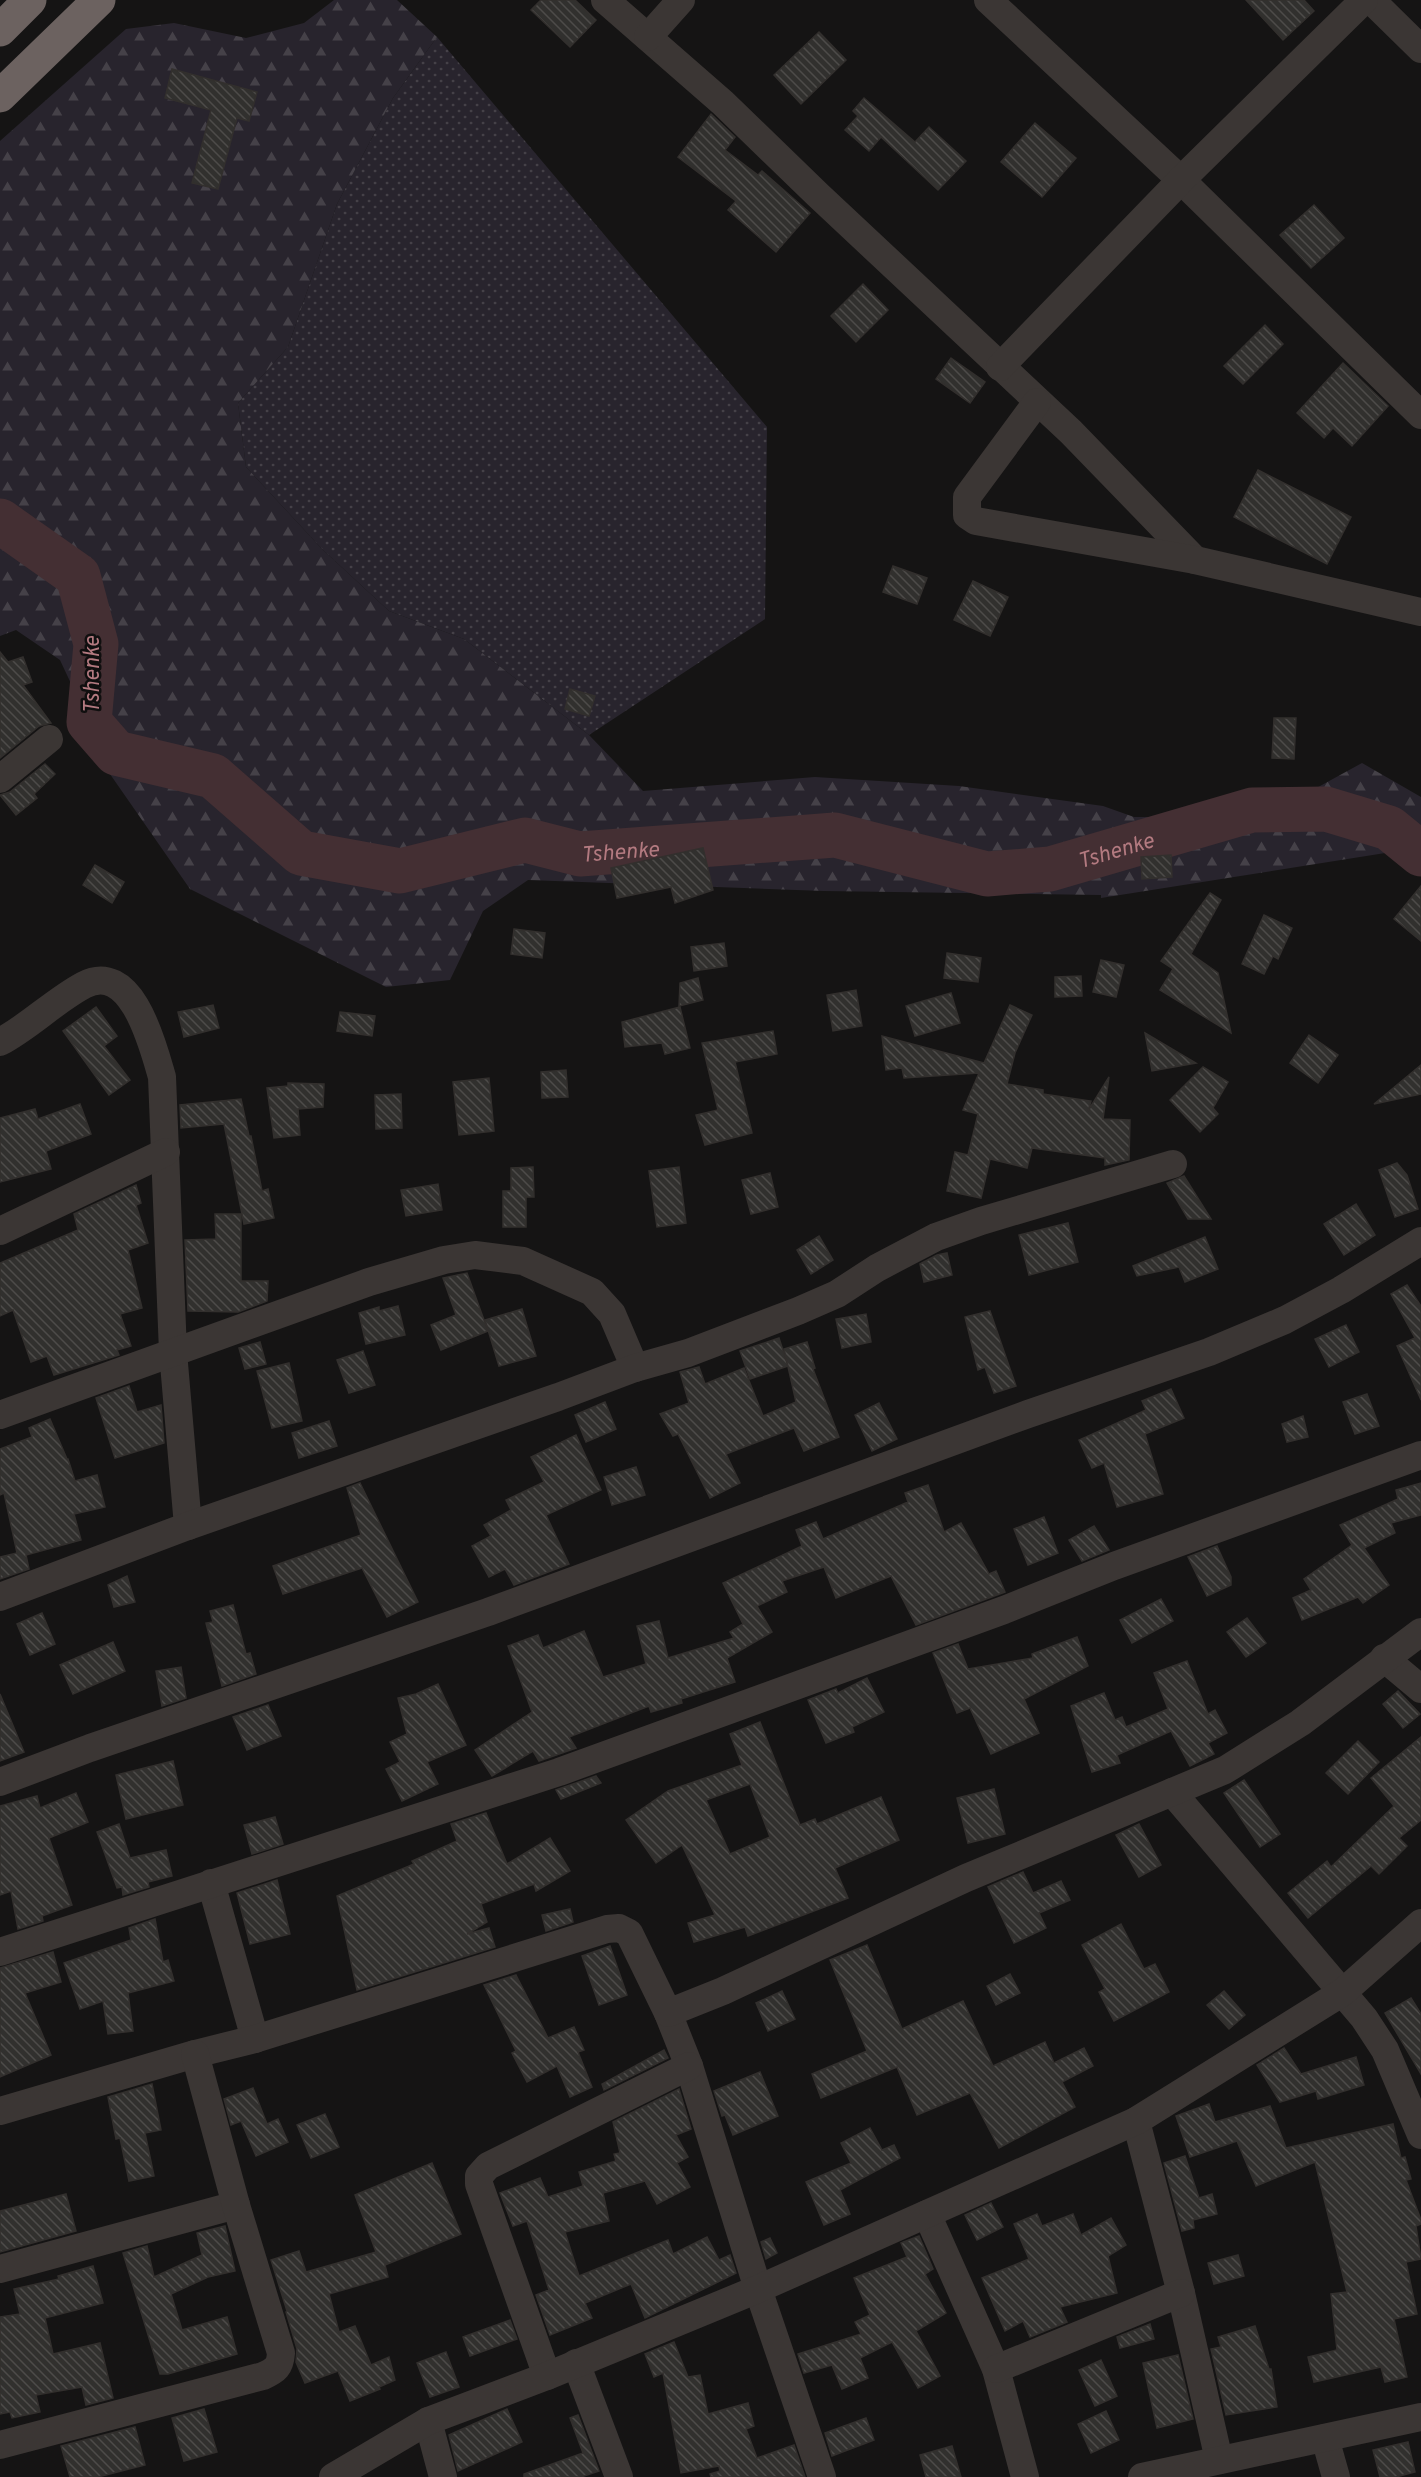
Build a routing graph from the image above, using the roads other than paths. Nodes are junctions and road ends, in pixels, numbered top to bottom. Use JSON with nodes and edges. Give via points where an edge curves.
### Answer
{"nodes":[{"id":1,"x":30,"y":0,"type":"edge"},
{"id":2,"x":99,"y":0,"type":"edge"},
{"id":3,"x":605,"y":0,"type":"edge"},
{"id":4,"x":681,"y":0,"type":"edge"},
{"id":5,"x":988,"y":0,"type":"edge"},
{"id":6,"x":1364,"y":0,"type":"edge"},
{"id":7,"x":1371,"y":0,"type":"edge"},
{"id":8,"x":0,"y":30,"type":"edge"},
{"id":9,"x":648,"y":37,"type":"junction"},
{"id":10,"x":1421,"y":49,"type":"edge"},
{"id":11,"x":0,"y":96,"type":"edge"},
{"id":12,"x":1181,"y":180,"type":"junction"},
{"id":13,"x":1000,"y":367,"type":"junction"},
{"id":14,"x":1037,"y":402,"type":"junction"},
{"id":15,"x":1421,"y":414,"type":"edge"},
{"id":16,"x":1195,"y":560,"type":"junction"},
{"id":17,"x":1421,"y":612,"type":"edge"},
{"id":18,"x":49,"y":739,"type":"dead end"},
{"id":19,"x":0,"y":779,"type":"edge"},
{"id":20,"x":0,"y":1042,"type":"edge"},
{"id":21,"x":166,"y":1152,"type":"junction"},
{"id":22,"x":1173,"y":1164,"type":"dead end"},
{"id":23,"x":0,"y":1231,"type":"edge"},
{"id":24,"x":1421,"y":1241,"type":"edge"},
{"id":25,"x":173,"y":1352,"type":"junction"},
{"id":26,"x":635,"y":1368,"type":"junction"},
{"id":27,"x":0,"y":1414,"type":"edge"},
{"id":28,"x":1421,"y":1455,"type":"edge"},
{"id":29,"x":188,"y":1526,"type":"junction"},
{"id":30,"x":0,"y":1597,"type":"edge"},
{"id":31,"x":1421,"y":1632,"type":"edge"},
{"id":32,"x":1384,"y":1658,"type":"junction"},
{"id":33,"x":1421,"y":1689,"type":"edge"},
{"id":34,"x":0,"y":1782,"type":"edge"},
{"id":35,"x":1172,"y":1792,"type":"junction"},
{"id":36,"x":211,"y":1883,"type":"junction"},
{"id":37,"x":1420,"y":1925,"type":"edge"},
{"id":38,"x":0,"y":1952,"type":"edge"},
{"id":39,"x":1343,"y":1992,"type":"junction"},
{"id":40,"x":668,"y":2013,"type":"junction"},
{"id":41,"x":255,"y":2039,"type":"junction"},
{"id":42,"x":195,"y":2054,"type":"junction"},
{"id":43,"x":689,"y":2066,"type":"junction"},
{"id":44,"x":0,"y":2111,"type":"edge"},
{"id":45,"x":1136,"y":2121,"type":"junction"},
{"id":46,"x":1421,"y":2135,"type":"edge"},
{"id":47,"x":236,"y":2205,"type":"junction"},
{"id":48,"x":927,"y":2214,"type":"junction"},
{"id":49,"x":0,"y":2269,"type":"edge"},
{"id":50,"x":758,"y":2289,"type":"junction"},
{"id":51,"x":1181,"y":2293,"type":"junction"},
{"id":52,"x":576,"y":2363,"type":"junction"},
{"id":53,"x":996,"y":2369,"type":"junction"},
{"id":54,"x":547,"y":2376,"type":"junction"},
{"id":55,"x":1421,"y":2417,"type":"edge"},
{"id":56,"x":428,"y":2421,"type":"junction"},
{"id":57,"x":1325,"y":2438,"type":"junction"},
{"id":58,"x":0,"y":2445,"type":"edge"},
{"id":59,"x":1235,"y":2464,"type":"edge"},
{"id":60,"x":333,"y":2477,"type":"edge"},
{"id":61,"x":443,"y":2477,"type":"edge"},
{"id":62,"x":619,"y":2477,"type":"edge"},
{"id":63,"x":822,"y":2477,"type":"edge"},
{"id":64,"x":1025,"y":2477,"type":"edge"},
{"id":65,"x":1143,"y":2477,"type":"edge"},
{"id":66,"x":1336,"y":2477,"type":"edge"}],
"edges":[{"from":1,"to":8,"type":"highway"},
{"from":2,"to":11,"type":"highway"},
{"from":3,"to":9,"type":"street"},
{"from":4,"to":9,"type":"street"},
{"from":5,"to":12,"type":"street"},
{"from":6,"to":12,"type":"street"},
{"from":7,"to":10,"type":"street"},
{"from":9,"to":13,"type":"street","via":[[723,103]]},
{"from":12,"to":13,"type":"street"},
{"from":12,"to":15,"type":"street"},
{"from":13,"to":14,"type":"street"},
{"from":14,"to":16,"type":"street"},
{"from":14,"to":16,"type":"street","via":[[966,497],[967,515],[976,521]]},
{"from":16,"to":17,"type":"street"},
{"from":18,"to":19,"type":"street"},
{"from":20,"to":21,"type":"street","via":[[86,984],[106,981],[119,986],[133,1000],[162,1077]]},
{"from":21,"to":23,"type":"street"},
{"from":21,"to":25,"type":"street"},
{"from":22,"to":26,"type":"street","via":[[936,1237],[837,1294],[798,1311],[688,1353]]},
{"from":24,"to":34,"type":"street","via":[[1285,1320],[1209,1353],[1028,1414],[489,1612]]},
{"from":25,"to":26,"type":"street","via":[[369,1282],[475,1255],[523,1261],[592,1292],[612,1314]]},
{"from":25,"to":27,"type":"street"},
{"from":25,"to":29,"type":"street"},
{"from":26,"to":29,"type":"street"},
{"from":28,"to":36,"type":"street","via":[[559,1772]]},
{"from":29,"to":30,"type":"street"},
{"from":31,"to":32,"type":"street"},
{"from":32,"to":33,"type":"street"},
{"from":32,"to":35,"type":"street","via":[[1300,1723],[1225,1770]]},
{"from":35,"to":39,"type":"street"},
{"from":35,"to":40,"type":"street","via":[[966,1878],[723,1992]]},
{"from":36,"to":38,"type":"street"},
{"from":36,"to":41,"type":"street"},
{"from":37,"to":39,"type":"street"},
{"from":39,"to":45,"type":"street"},
{"from":39,"to":46,"type":"street","via":[[1385,2050]]},
{"from":40,"to":41,"type":"street","via":[[629,1933],[619,1928]]},
{"from":40,"to":43,"type":"street"},
{"from":41,"to":42,"type":"street"},
{"from":42,"to":44,"type":"street"},
{"from":42,"to":47,"type":"street"},
{"from":43,"to":50,"type":"street"},
{"from":43,"to":54,"type":"street","via":[[488,2166],[479,2176],[478,2184]]},
{"from":45,"to":48,"type":"street"},
{"from":45,"to":51,"type":"street"},
{"from":47,"to":49,"type":"street"},
{"from":47,"to":58,"type":"street","via":[[281,2353],[275,2370]]},
{"from":48,"to":50,"type":"street"},
{"from":48,"to":53,"type":"street"},
{"from":50,"to":52,"type":"street"},
{"from":50,"to":63,"type":"street"},
{"from":51,"to":53,"type":"street"},
{"from":51,"to":59,"type":"street"},
{"from":52,"to":54,"type":"street"},
{"from":52,"to":62,"type":"street"},
{"from":53,"to":64,"type":"street"},
{"from":54,"to":56,"type":"street"},
{"from":55,"to":57,"type":"street"},
{"from":56,"to":60,"type":"street"},
{"from":56,"to":61,"type":"street"},
{"from":57,"to":59,"type":"street"},
{"from":57,"to":66,"type":"street"},
{"from":59,"to":65,"type":"street"}]}
